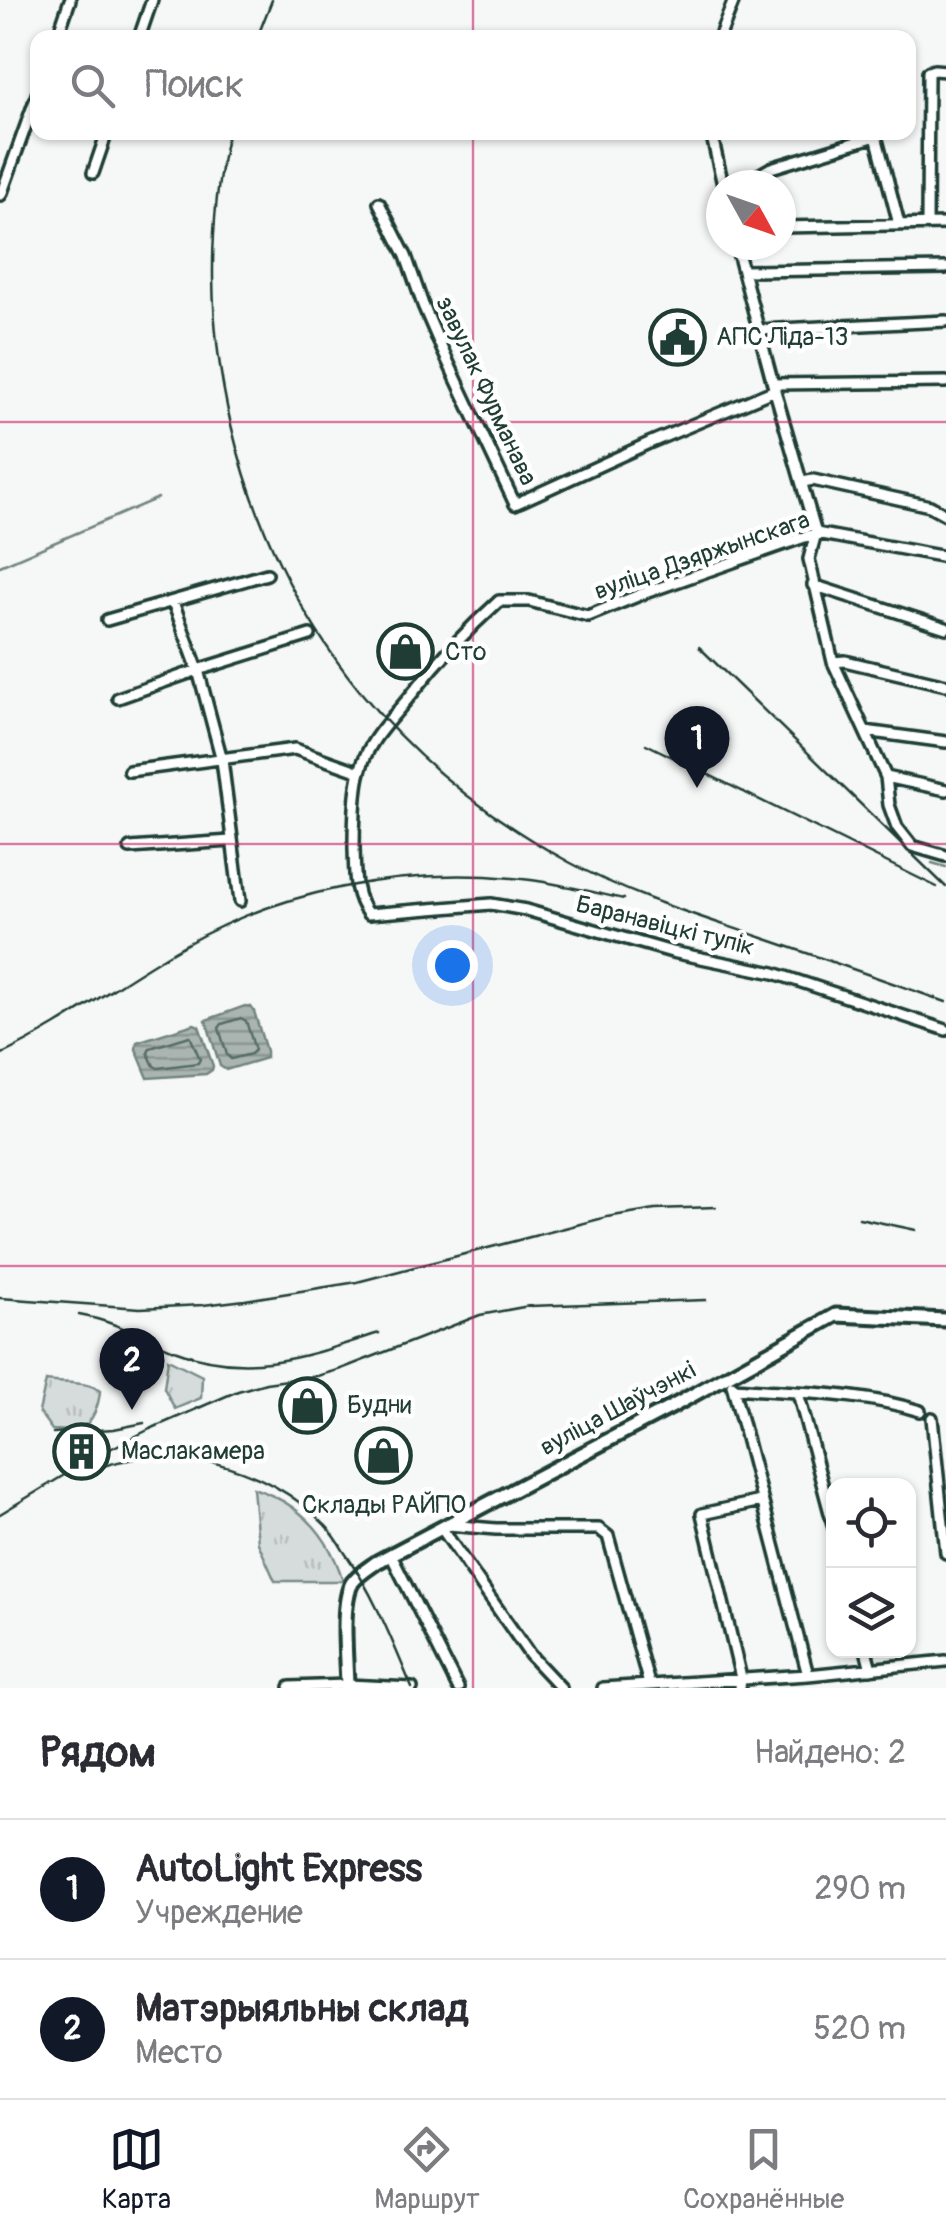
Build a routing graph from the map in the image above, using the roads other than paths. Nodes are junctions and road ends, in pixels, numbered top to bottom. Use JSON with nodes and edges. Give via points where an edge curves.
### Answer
{"nodes":[{"id":1,"x":70,"y":0,"type":"edge"},
{"id":2,"x":152,"y":0,"type":"edge"},
{"id":3,"x":734,"y":0,"type":"edge"},
{"id":4,"x":60,"y":30,"type":"edge"},
{"id":5,"x":142,"y":30,"type":"edge"},
{"id":6,"x":722,"y":30,"type":"edge"},
{"id":7,"x":946,"y":71,"type":"edge"},
{"id":8,"x":30,"y":115,"type":"edge"},
{"id":9,"x":103,"y":140,"type":"edge"},
{"id":10,"x":713,"y":140,"type":"edge"},
{"id":11,"x":857,"y":140,"type":"edge"},
{"id":12,"x":877,"y":140,"type":"edge"},
{"id":13,"x":720,"y":170,"type":"edge"},
{"id":14,"x":768,"y":170,"type":"edge"},
{"id":15,"x":93,"y":173,"type":"dead end"},
{"id":16,"x":2,"y":196,"type":"edge"},
{"id":17,"x":379,"y":203,"type":"dead end"},
{"id":18,"x":899,"y":224,"type":"junction"},
{"id":19,"x":927,"y":224,"type":"junction"},
{"id":20,"x":946,"y":224,"type":"edge"},
{"id":21,"x":796,"y":226,"type":"edge"},
{"id":22,"x":740,"y":260,"type":"edge"},
{"id":23,"x":946,"y":268,"type":"edge"},
{"id":24,"x":743,"y":271,"type":"junction"},
{"id":25,"x":946,"y":320,"type":"edge"},
{"id":26,"x":759,"y":330,"type":"junction"},
{"id":27,"x":946,"y":382,"type":"edge"},
{"id":28,"x":774,"y":387,"type":"junction"},
{"id":29,"x":802,"y":482,"type":"junction"},
{"id":30,"x":946,"y":515,"type":"edge"},
{"id":31,"x":816,"y":533,"type":"junction"},
{"id":32,"x":946,"y":557,"type":"edge"},
{"id":33,"x":267,"y":574,"type":"dead end"},
{"id":34,"x":814,"y":586,"type":"junction"},
{"id":35,"x":173,"y":602,"type":"junction"},
{"id":36,"x":106,"y":620,"type":"dead end"},
{"id":37,"x":946,"y":628,"type":"edge"},
{"id":38,"x":310,"y":635,"type":"dead end"},
{"id":39,"x":833,"y":662,"type":"junction"},
{"id":40,"x":198,"y":670,"type":"junction"},
{"id":41,"x":946,"y":685,"type":"edge"},
{"id":42,"x":118,"y":698,"type":"dead end"},
{"id":43,"x":865,"y":731,"type":"junction"},
{"id":44,"x":946,"y":742,"type":"edge"},
{"id":45,"x":222,"y":760,"type":"junction"},
{"id":46,"x":129,"y":771,"type":"dead end"},
{"id":47,"x":360,"y":772,"type":"junction"},
{"id":48,"x":886,"y":778,"type":"junction"},
{"id":49,"x":946,"y":790,"type":"edge"},
{"id":50,"x":232,"y":841,"type":"junction"},
{"id":51,"x":130,"y":848,"type":"dead end"},
{"id":52,"x":946,"y":856,"type":"edge"},
{"id":53,"x":240,"y":901,"type":"dead end"},
{"id":54,"x":946,"y":1030,"type":"edge"},
{"id":55,"x":946,"y":1320,"type":"edge"},
{"id":56,"x":731,"y":1382,"type":"junction"},
{"id":57,"x":798,"y":1393,"type":"junction"},
{"id":58,"x":920,"y":1412,"type":"dead end"},
{"id":59,"x":932,"y":1418,"type":"dead end"},
{"id":60,"x":826,"y":1498,"type":"edge"},
{"id":61,"x":761,"y":1501,"type":"junction"},
{"id":62,"x":445,"y":1527,"type":"junction"},
{"id":63,"x":946,"y":1553,"type":"edge"},
{"id":64,"x":392,"y":1555,"type":"junction"},
{"id":65,"x":868,"y":1658,"type":"edge"},
{"id":66,"x":946,"y":1661,"type":"edge"},
{"id":67,"x":870,"y":1669,"type":"junction"},
{"id":68,"x":808,"y":1675,"type":"junction"},
{"id":69,"x":741,"y":1683,"type":"edge"},
{"id":70,"x":649,"y":1684,"type":"junction"},
{"id":71,"x":347,"y":1686,"type":"edge"},
{"id":72,"x":290,"y":1688,"type":"edge"},
{"id":73,"x":412,"y":1688,"type":"edge"},
{"id":74,"x":458,"y":1688,"type":"edge"},
{"id":75,"x":560,"y":1688,"type":"edge"},
{"id":76,"x":604,"y":1688,"type":"edge"}],
"edges":[{"from":1,"to":4,"type":"street"},
{"from":2,"to":5,"type":"street"},
{"from":3,"to":6,"type":"street"},
{"from":7,"to":19,"type":"street","via":[[928,72]]},
{"from":8,"to":16,"type":"street"},
{"from":9,"to":15,"type":"street"},
{"from":10,"to":13,"type":"street"},
{"from":11,"to":14,"type":"street"},
{"from":12,"to":18,"type":"street"},
{"from":17,"to":28,"type":"street","name":"завулак Фурманава","via":[[515,504]]},
{"from":18,"to":19,"type":"street"},
{"from":18,"to":21,"type":"street"},
{"from":19,"to":20,"type":"street"},
{"from":22,"to":24,"type":"street"},
{"from":23,"to":24,"type":"street"},
{"from":24,"to":26,"type":"street"},
{"from":25,"to":26,"type":"street"},
{"from":26,"to":28,"type":"street"},
{"from":27,"to":28,"type":"street"},
{"from":28,"to":29,"type":"street"},
{"from":29,"to":30,"type":"street","via":[[930,506]]},
{"from":29,"to":31,"type":"street"},
{"from":31,"to":32,"type":"street","name":"вуліца Дзяржынскага"},
{"from":31,"to":34,"type":"street","via":[[808,559]]},
{"from":31,"to":47,"type":"street","name":"вуліца Дзяржынскага","via":[[588,616],[499,601],[393,714]]},
{"from":33,"to":35,"type":"street"},
{"from":34,"to":37,"type":"street"},
{"from":34,"to":39,"type":"street"},
{"from":35,"to":36,"type":"street"},
{"from":35,"to":40,"type":"street"},
{"from":38,"to":40,"type":"street"},
{"from":39,"to":41,"type":"street"},
{"from":39,"to":43,"type":"street"},
{"from":40,"to":42,"type":"street"},
{"from":40,"to":45,"type":"street"},
{"from":43,"to":44,"type":"street"},
{"from":43,"to":48,"type":"street"},
{"from":45,"to":46,"type":"street"},
{"from":45,"to":47,"type":"street","via":[[295,749]]},
{"from":45,"to":50,"type":"street"},
{"from":47,"to":54,"type":"street","name":"Баранавіцкі тупік","via":[[356,885],[368,914],[491,904],[526,910],[774,973]]},
{"from":48,"to":49,"type":"street"},
{"from":48,"to":52,"type":"street","via":[[897,827],[912,846]]},
{"from":50,"to":51,"type":"street"},
{"from":50,"to":53,"type":"street"},
{"from":55,"to":56,"type":"main road","via":[[836,1316]]},
{"from":56,"to":57,"type":"street","name":"вуліца Шаўчэнкі"},
{"from":56,"to":61,"type":"street"},
{"from":56,"to":62,"type":"main road","name":"вуліца Шаўчэнкі"},
{"from":57,"to":58,"type":"street","name":"вуліца Шаўчэнкі","via":[[845,1394]]},
{"from":57,"to":60,"type":"street"},
{"from":59,"to":63,"type":"street"},
{"from":61,"to":68,"type":"street"},
{"from":61,"to":69,"type":"street","via":[[702,1514]]},
{"from":62,"to":64,"type":"main road","name":"вуліца Шаўчэнкі"},
{"from":62,"to":70,"type":"street","via":[[599,1529],[608,1536]]},
{"from":62,"to":75,"type":"street","via":[[530,1655]]},
{"from":64,"to":71,"type":"main road","name":"вуліца Шаўчэнкі","via":[[352,1583]]},
{"from":64,"to":74,"type":"street"},
{"from":65,"to":67,"type":"street"},
{"from":66,"to":67,"type":"street"},
{"from":67,"to":68,"type":"street"},
{"from":68,"to":69,"type":"street"},
{"from":69,"to":70,"type":"street"},
{"from":70,"to":76,"type":"street"},
{"from":71,"to":72,"type":"street"},
{"from":71,"to":73,"type":"street"}]}
